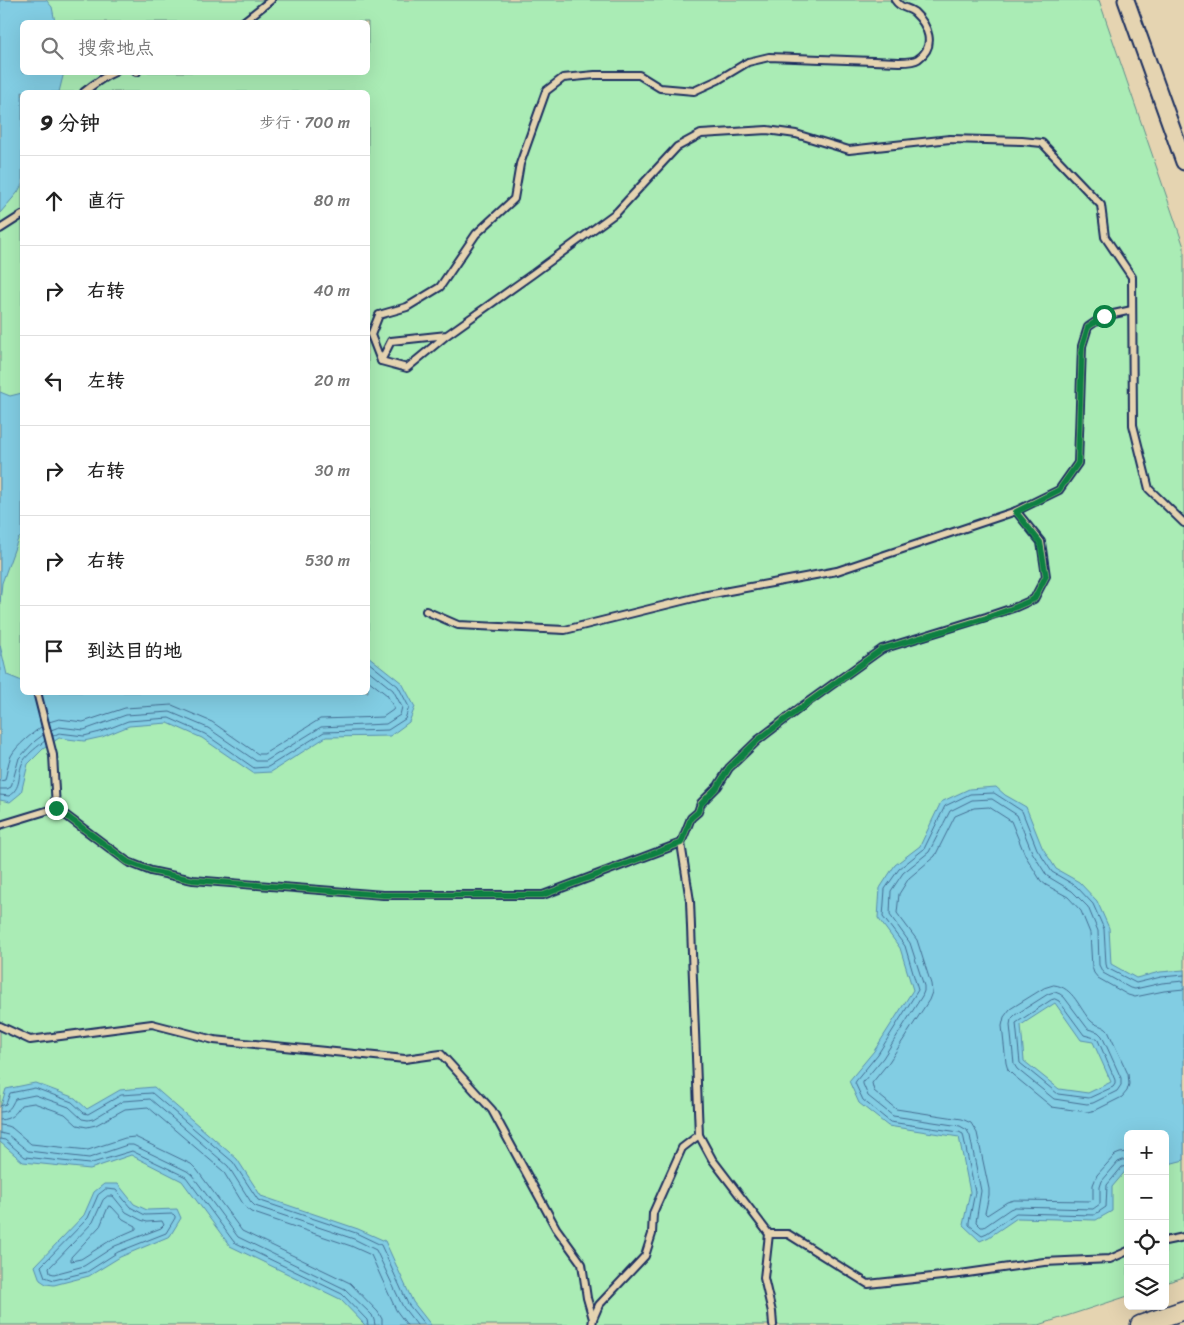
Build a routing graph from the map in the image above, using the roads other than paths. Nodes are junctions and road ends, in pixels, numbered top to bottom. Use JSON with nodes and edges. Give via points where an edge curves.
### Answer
{"nodes":[{"id":1,"x":271,"y":0,"type":"edge"},
{"id":2,"x":895,"y":0,"type":"edge"},
{"id":3,"x":1126,"y":0,"type":"edge"},
{"id":4,"x":246,"y":20,"type":"edge"},
{"id":5,"x":106,"y":75,"type":"edge"},
{"id":6,"x":86,"y":90,"type":"edge"},
{"id":7,"x":1184,"y":162,"type":"edge"},
{"id":8,"x":20,"y":216,"type":"edge"},
{"id":9,"x":0,"y":229,"type":"edge"},
{"id":10,"x":1132,"y":310,"type":"junction"},
{"id":11,"x":447,"y":335,"type":"junction"},
{"id":12,"x":381,"y":361,"type":"junction"},
{"id":13,"x":1016,"y":512,"type":"junction"},
{"id":14,"x":1184,"y":523,"type":"edge"},
{"id":15,"x":426,"y":611,"type":"dead end"},
{"id":16,"x":38,"y":695,"type":"edge"},
{"id":17,"x":56,"y":808,"type":"junction"},
{"id":18,"x":0,"y":824,"type":"edge"},
{"id":19,"x":681,"y":843,"type":"junction"},
{"id":20,"x":0,"y":1026,"type":"edge"},
{"id":21,"x":699,"y":1135,"type":"junction"},
{"id":22,"x":770,"y":1234,"type":"junction"},
{"id":23,"x":1184,"y":1237,"type":"edge"},
{"id":24,"x":1169,"y":1240,"type":"edge"},
{"id":25,"x":1124,"y":1253,"type":"edge"},
{"id":26,"x":1184,"y":1310,"type":"edge"},
{"id":27,"x":592,"y":1322,"type":"edge"},
{"id":28,"x":773,"y":1325,"type":"edge"},
{"id":29,"x":1140,"y":1325,"type":"edge"}],
"edges":[{"from":1,"to":4,"type":"lane"},
{"from":2,"to":12,"type":"lane","via":[[899,6],[912,10],[923,20],[929,32],[928,47],[917,60],[769,57],[748,62],[694,90],[660,88],[639,75],[563,78],[546,91],[520,164],[514,199],[476,234],[440,287],[407,307],[379,315],[372,335]]},
{"from":3,"to":7,"type":"street"},
{"from":5,"to":6,"type":"lane"},
{"from":8,"to":9,"type":"lane"},
{"from":10,"to":11,"type":"lane","via":[[1132,278],[1105,237],[1101,205],[1042,143],[950,139],[849,150],[796,134],[767,130],[700,134],[678,147],[617,212]]},
{"from":10,"to":13,"type":"lane","via":[[1104,316],[1088,327],[1082,346],[1078,463],[1059,490]]},
{"from":10,"to":14,"type":"lane","via":[[1133,425],[1149,489]]},
{"from":11,"to":12,"type":"lane","via":[[391,341]]},
{"from":11,"to":12,"type":"lane","via":[[407,368]]},
{"from":13,"to":15,"type":"lane","via":[[837,571],[702,596],[565,630],[458,625]]},
{"from":13,"to":19,"type":"lane","via":[[1040,542],[1046,576],[1034,599],[986,618],[882,649],[758,740],[729,768],[701,804],[691,818]]},
{"from":16,"to":17,"type":"lane","via":[[52,754]]},
{"from":17,"to":18,"type":"lane"},
{"from":17,"to":19,"type":"lane","via":[[128,862],[151,871],[193,880],[383,895],[543,895]]},
{"from":19,"to":21,"type":"lane","via":[[690,901]]},
{"from":20,"to":27,"type":"lane","via":[[30,1040],[152,1024],[214,1040],[405,1059],[441,1054],[492,1110],[556,1228],[582,1264]]},
{"from":21,"to":22,"type":"lane","via":[[712,1159]]},
{"from":21,"to":27,"type":"lane","via":[[682,1148],[653,1213],[652,1234],[645,1256],[599,1305]]},
{"from":22,"to":25,"type":"lane","via":[[788,1234],[868,1284],[1044,1262],[1110,1259]]},
{"from":22,"to":28,"type":"lane","via":[[764,1278]]},
{"from":23,"to":24,"type":"lane"},
{"from":26,"to":29,"type":"main road"}]}
